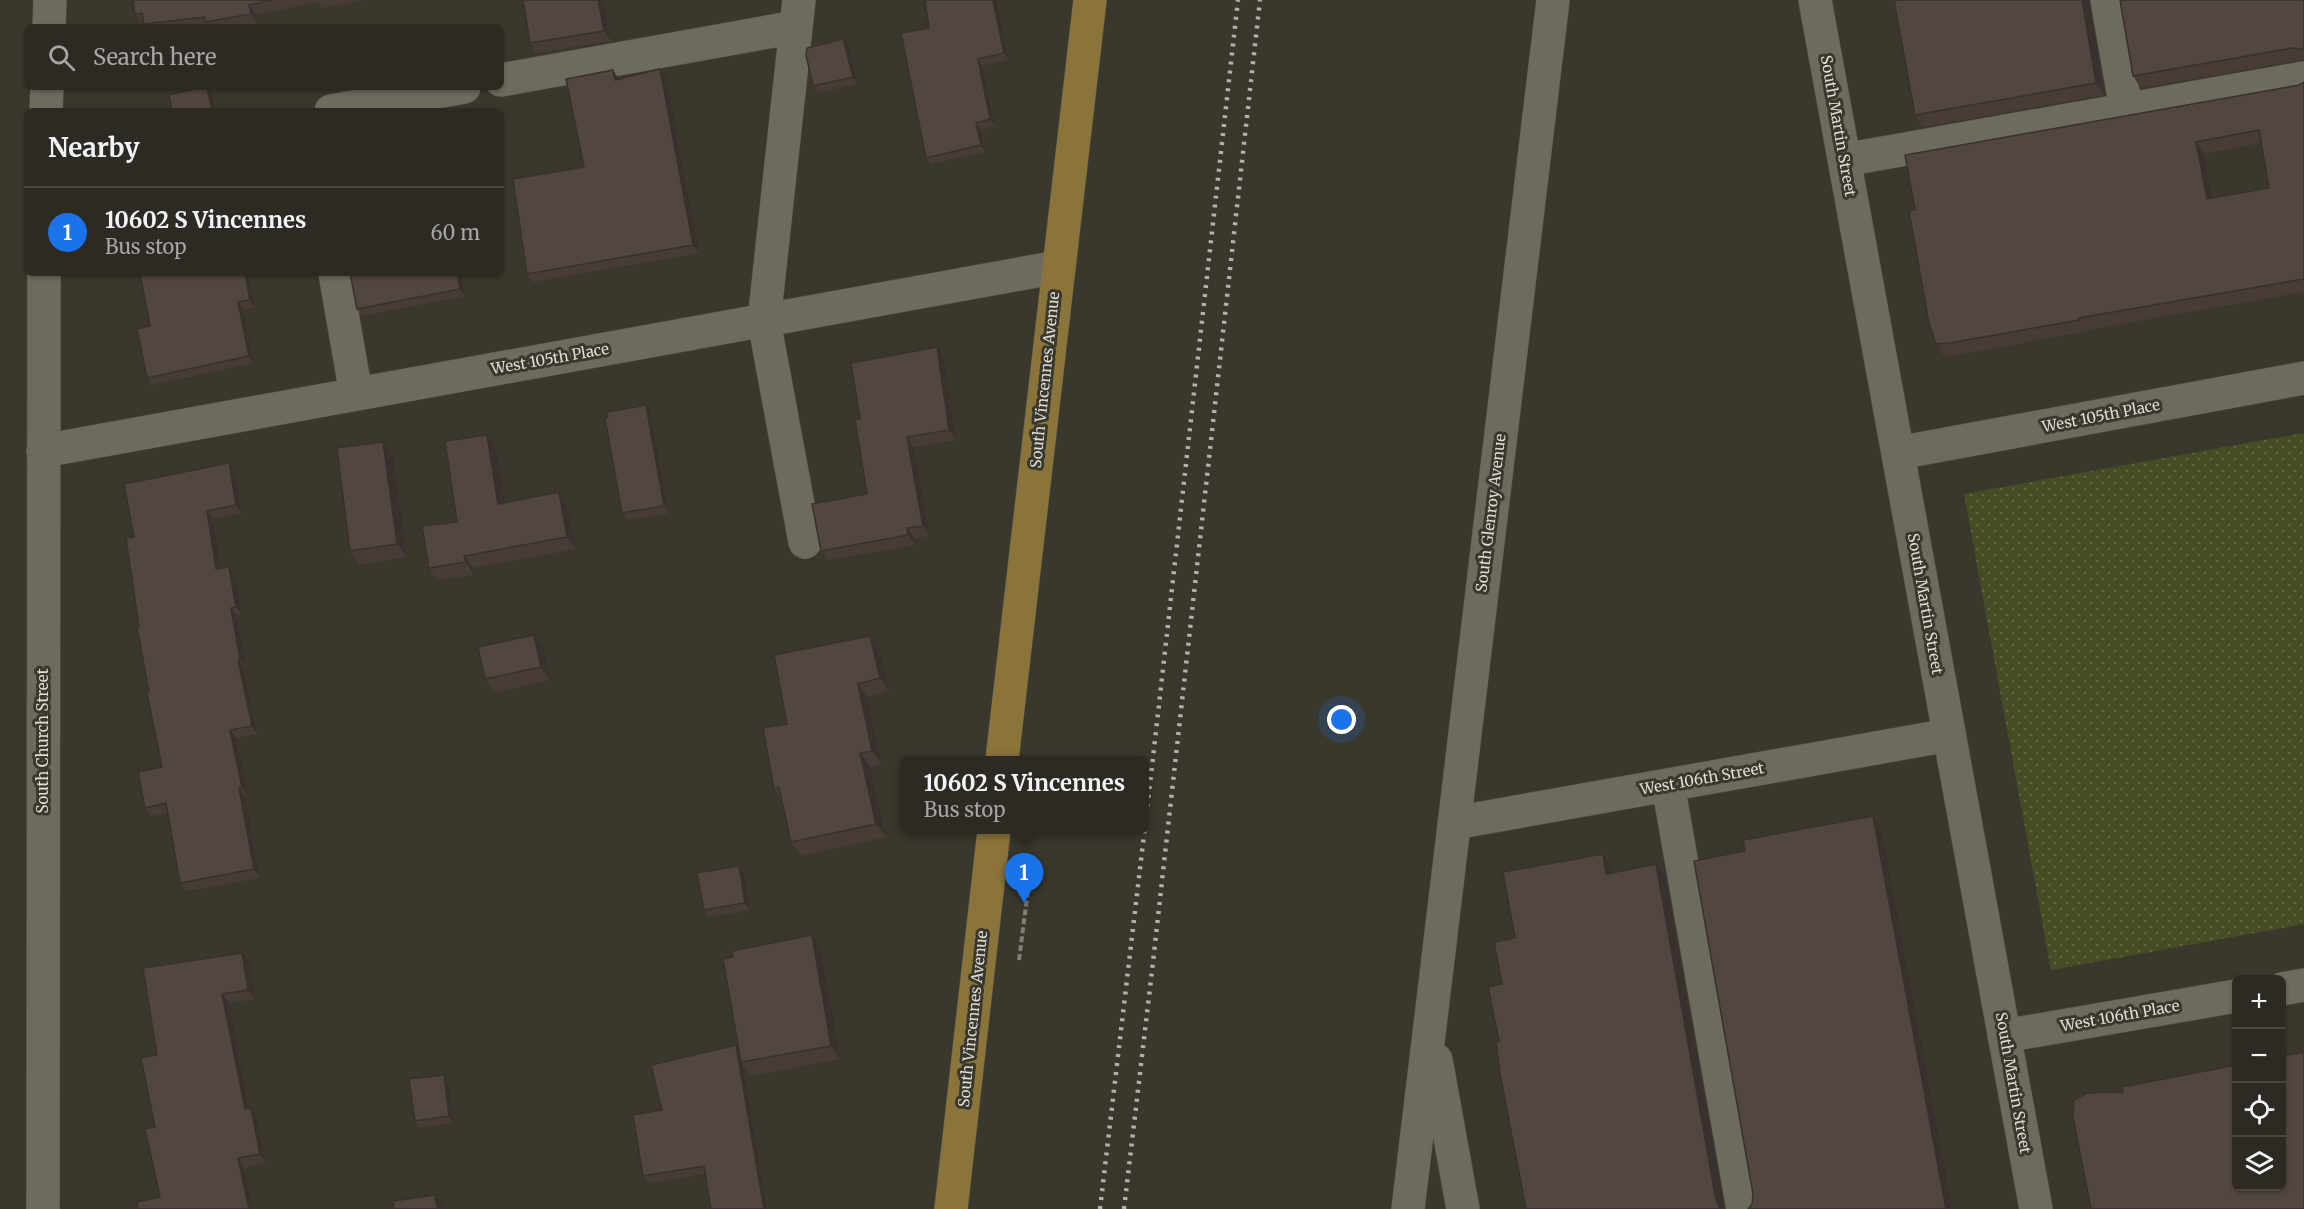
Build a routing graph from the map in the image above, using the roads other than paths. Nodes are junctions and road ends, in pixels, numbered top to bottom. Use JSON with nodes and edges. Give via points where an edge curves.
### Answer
{"nodes":[{"id":1,"x":50,"y":0,"type":"edge"},
{"id":2,"x":1090,"y":0,"type":"edge"},
{"id":3,"x":1553,"y":0,"type":"edge"},
{"id":4,"x":1815,"y":0,"type":"edge"},
{"id":5,"x":2107,"y":0,"type":"edge"},
{"id":6,"x":797,"y":14,"type":"edge"},
{"id":7,"x":49,"y":24,"type":"edge"},
{"id":8,"x":2304,"y":78,"type":"edge"},
{"id":9,"x":504,"y":79,"type":"edge"},
{"id":10,"x":47,"y":90,"type":"edge"},
{"id":11,"x":448,"y":90,"type":"edge"},
{"id":12,"x":46,"y":108,"type":"edge"},
{"id":13,"x":348,"y":108,"type":"edge"},
{"id":14,"x":2126,"y":109,"type":"junction"},
{"id":15,"x":1844,"y":160,"type":"junction"},
{"id":16,"x":1058,"y":267,"type":"junction"},
{"id":17,"x":44,"y":276,"type":"edge"},
{"id":18,"x":336,"y":276,"type":"edge"},
{"id":19,"x":764,"y":321,"type":"junction"},
{"id":20,"x":2304,"y":378,"type":"edge"},
{"id":21,"x":356,"y":394,"type":"junction"},
{"id":22,"x":43,"y":451,"type":"junction"},
{"id":23,"x":1898,"y":453,"type":"junction"},
{"id":24,"x":806,"y":542,"type":"dead end"},
{"id":25,"x":1949,"y":735,"type":"junction"},
{"id":26,"x":1002,"y":756,"type":"edge"},
{"id":27,"x":1668,"y":785,"type":"junction"},
{"id":28,"x":1454,"y":823,"type":"junction"},
{"id":29,"x":994,"y":834,"type":"edge"},
{"id":30,"x":2304,"y":985,"type":"edge"},
{"id":31,"x":2286,"y":988,"type":"edge"},
{"id":32,"x":2232,"y":997,"type":"edge"},
{"id":33,"x":1430,"y":1026,"type":"junction"},
{"id":34,"x":2004,"y":1036,"type":"junction"},
{"id":35,"x":43,"y":1209,"type":"edge"},
{"id":36,"x":951,"y":1209,"type":"edge"},
{"id":37,"x":1408,"y":1209,"type":"edge"},
{"id":38,"x":1463,"y":1209,"type":"edge"},
{"id":39,"x":1743,"y":1209,"type":"edge"},
{"id":40,"x":2036,"y":1209,"type":"edge"}],
"edges":[{"from":1,"to":7,"type":"street"},
{"from":2,"to":16,"type":"main road","name":"South Vincennes Avenue"},
{"from":3,"to":28,"type":"street","name":"South Glenroy Avenue"},
{"from":4,"to":15,"type":"street","name":"South Martin Street"},
{"from":5,"to":14,"type":"street"},
{"from":6,"to":9,"type":"street"},
{"from":6,"to":19,"type":"street"},
{"from":8,"to":14,"type":"street"},
{"from":10,"to":12,"type":"street"},
{"from":11,"to":13,"type":"street"},
{"from":14,"to":15,"type":"street"},
{"from":15,"to":23,"type":"street","name":"South Martin Street"},
{"from":16,"to":19,"type":"street","name":"West 105th Place"},
{"from":16,"to":26,"type":"main road","name":"South Vincennes Avenue"},
{"from":17,"to":22,"type":"street","name":"South Church Street"},
{"from":18,"to":21,"type":"street"},
{"from":19,"to":21,"type":"street","name":"West 105th Place"},
{"from":19,"to":24,"type":"street"},
{"from":20,"to":23,"type":"street","name":"West 105th Place"},
{"from":21,"to":22,"type":"street","name":"West 105th Place"},
{"from":22,"to":35,"type":"street","name":"South Church Street"},
{"from":23,"to":25,"type":"street","name":"South Martin Street"},
{"from":25,"to":27,"type":"street","name":"West 106th Street"},
{"from":25,"to":34,"type":"street","name":"South Martin Street"},
{"from":27,"to":28,"type":"street","name":"West 106th Street"},
{"from":27,"to":39,"type":"street"},
{"from":28,"to":33,"type":"street","name":"South Glenroy Avenue"},
{"from":29,"to":36,"type":"main road","name":"South Vincennes Avenue"},
{"from":30,"to":31,"type":"street"},
{"from":32,"to":34,"type":"street","name":"West 106th Place"},
{"from":33,"to":37,"type":"street","name":"South Glenroy Avenue"},
{"from":33,"to":38,"type":"street","name":"South Glenroy Avenue"},
{"from":34,"to":40,"type":"street","name":"South Martin Street"}]}
